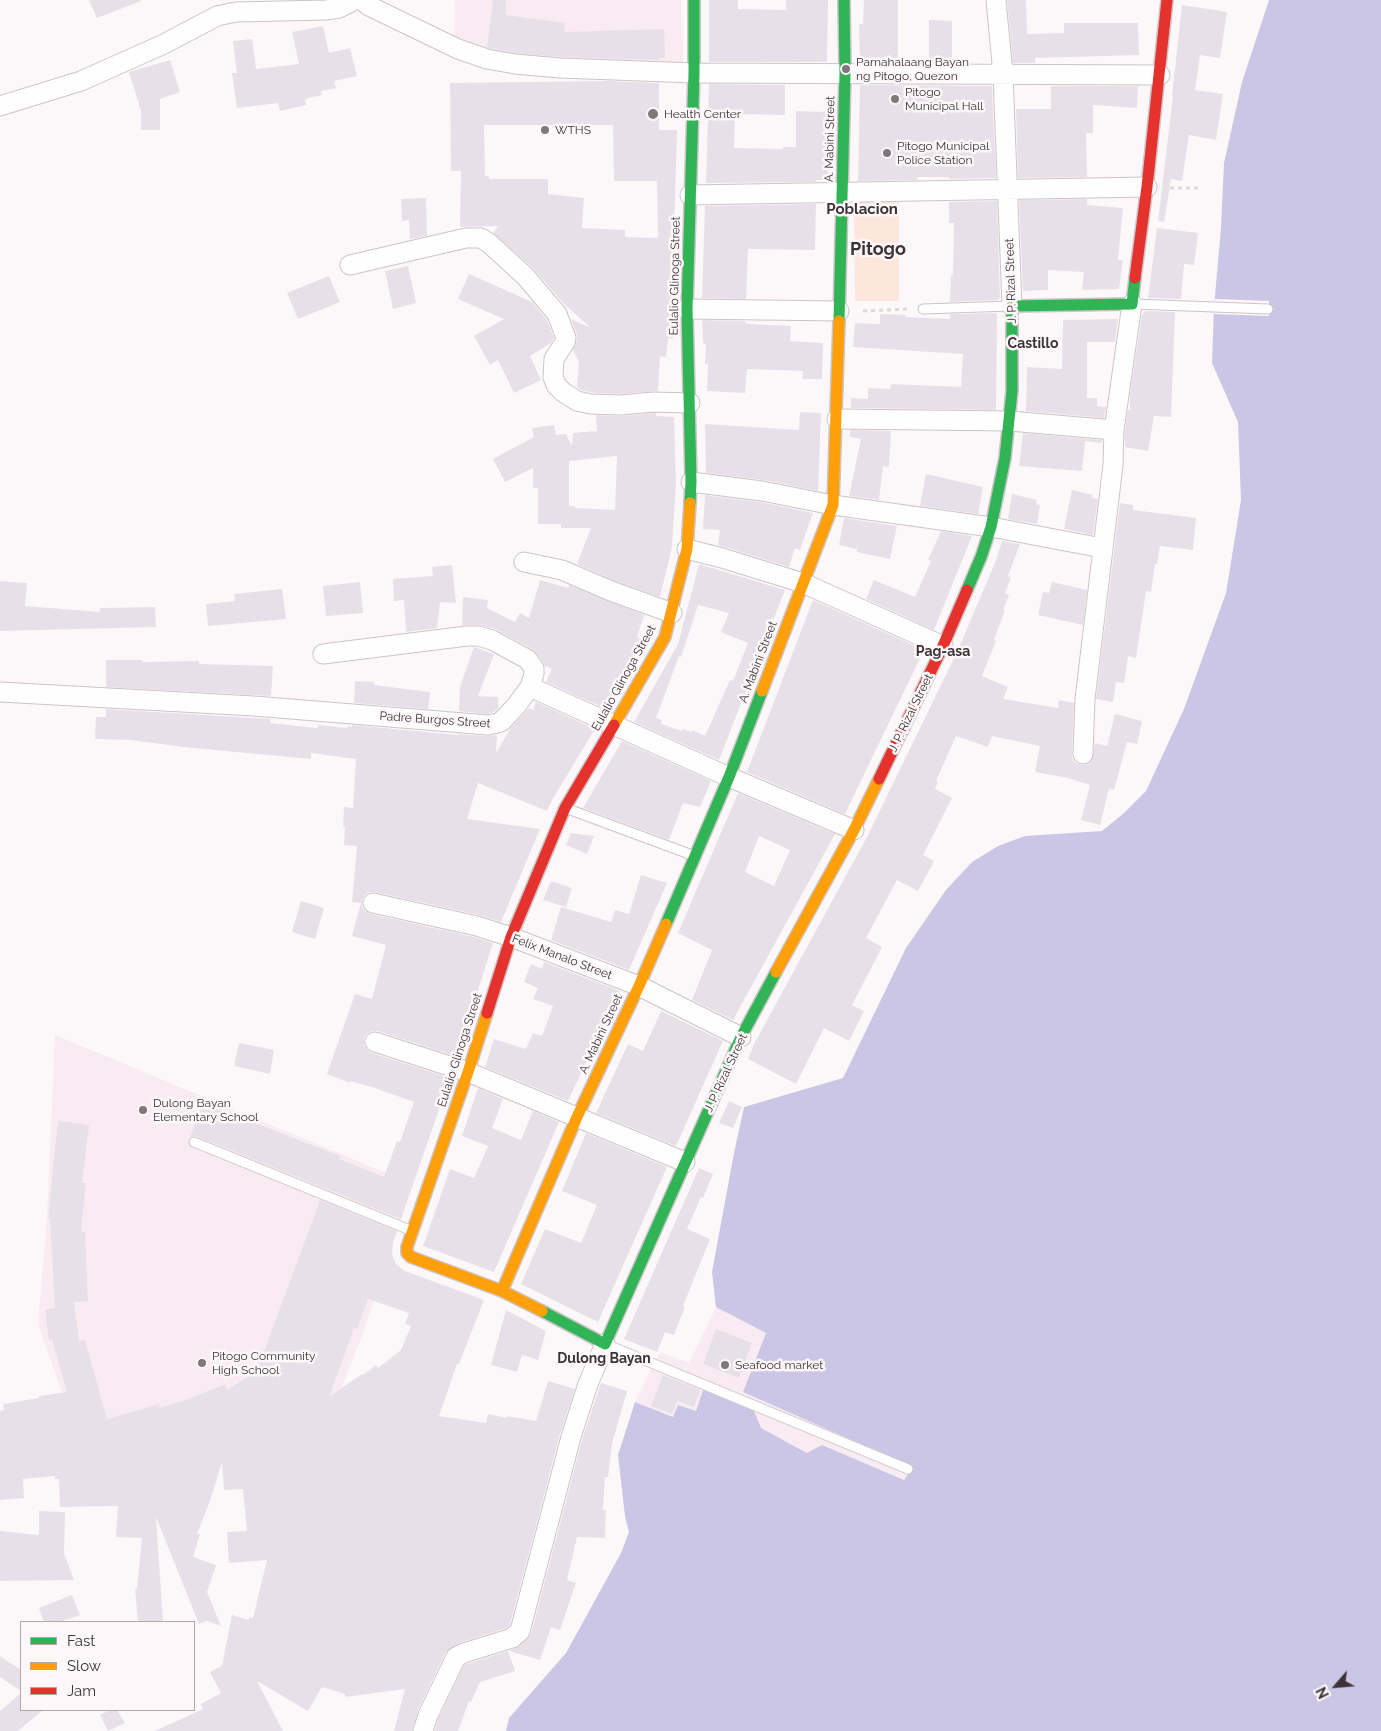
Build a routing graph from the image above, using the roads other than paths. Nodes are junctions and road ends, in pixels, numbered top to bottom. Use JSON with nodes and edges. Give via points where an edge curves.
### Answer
{"nodes":[{"id":1,"x":355,"y":0,"type":"edge"},
{"id":2,"x":362,"y":0,"type":"edge"},
{"id":3,"x":694,"y":0,"type":"edge"},
{"id":4,"x":844,"y":0,"type":"edge"},
{"id":5,"x":996,"y":0,"type":"edge"},
{"id":6,"x":1167,"y":0,"type":"edge"},
{"id":7,"x":694,"y":73,"type":"junction"},
{"id":8,"x":845,"y":73,"type":"junction"},
{"id":9,"x":1003,"y":74,"type":"junction"},
{"id":10,"x":1160,"y":75,"type":"junction"},
{"id":11,"x":0,"y":106,"type":"edge"},
{"id":12,"x":1147,"y":187,"type":"junction"},
{"id":13,"x":1008,"y":190,"type":"junction"},
{"id":14,"x":843,"y":192,"type":"junction"},
{"id":15,"x":690,"y":194,"type":"junction"},
{"id":16,"x":350,"y":265,"type":"dead end"},
{"id":17,"x":1132,"y":304,"type":"junction"},
{"id":18,"x":1012,"y":306,"type":"junction"},
{"id":19,"x":688,"y":309,"type":"junction"},
{"id":20,"x":923,"y":309,"type":"road end"},
{"id":21,"x":1268,"y":309,"type":"dead end"},
{"id":22,"x":840,"y":311,"type":"junction"},
{"id":23,"x":690,"y":403,"type":"junction"},
{"id":24,"x":837,"y":419,"type":"junction"},
{"id":25,"x":1010,"y":421,"type":"junction"},
{"id":26,"x":1114,"y":430,"type":"junction"},
{"id":27,"x":691,"y":482,"type":"junction"},
{"id":28,"x":833,"y":505,"type":"junction"},
{"id":29,"x":991,"y":527,"type":"junction"},
{"id":30,"x":1102,"y":548,"type":"junction"},
{"id":31,"x":687,"y":549,"type":"junction"},
{"id":32,"x":524,"y":562,"type":"dead end"},
{"id":33,"x":803,"y":583,"type":"junction"},
{"id":34,"x":672,"y":613,"type":"junction"},
{"id":35,"x":943,"y":646,"type":"junction"},
{"id":36,"x":323,"y":654,"type":"dead end"},
{"id":37,"x":530,"y":687,"type":"junction"},
{"id":38,"x":0,"y":692,"type":"edge"},
{"id":39,"x":613,"y":725,"type":"junction"},
{"id":40,"x":1082,"y":754,"type":"dead end"},
{"id":41,"x":729,"y":777,"type":"junction"},
{"id":42,"x":565,"y":808,"type":"junction"},
{"id":43,"x":854,"y":830,"type":"junction"},
{"id":44,"x":695,"y":856,"type":"junction"},
{"id":45,"x":373,"y":903,"type":"dead end"},
{"id":46,"x":511,"y":938,"type":"junction"},
{"id":47,"x":638,"y":986,"type":"junction"},
{"id":48,"x":741,"y":1037,"type":"junction"},
{"id":49,"x":375,"y":1042,"type":"dead end"},
{"id":50,"x":468,"y":1072,"type":"junction"},
{"id":51,"x":577,"y":1116,"type":"junction"},
{"id":52,"x":194,"y":1142,"type":"dead end"},
{"id":53,"x":685,"y":1162,"type":"junction"},
{"id":54,"x":412,"y":1230,"type":"junction"},
{"id":55,"x":502,"y":1291,"type":"junction"},
{"id":56,"x":605,"y":1344,"type":"junction"},
{"id":57,"x":908,"y":1469,"type":"dead end"},
{"id":58,"x":423,"y":1731,"type":"edge"}],
"edges":[{"from":1,"to":11,"type":"street","via":[[326,10],[236,12],[217,16],[81,81]]},
{"from":2,"to":7,"type":"street","via":[[437,40],[486,59],[560,68]]},
{"from":3,"to":7,"type":"street","name":"Eulalio Glinoga Street"},
{"from":4,"to":8,"type":"street","name":"A. Mabini Street"},
{"from":5,"to":9,"type":"street","name":"J. P. Rizal Street"},
{"from":6,"to":10,"type":"street"},
{"from":7,"to":8,"type":"street"},
{"from":7,"to":15,"type":"street","name":"Eulalio Glinoga Street"},
{"from":8,"to":9,"type":"street"},
{"from":8,"to":14,"type":"street","name":"A. Mabini Street"},
{"from":9,"to":10,"type":"street"},
{"from":9,"to":13,"type":"street","name":"J. P. Rizal Street"},
{"from":10,"to":12,"type":"street"},
{"from":12,"to":13,"type":"street"},
{"from":12,"to":17,"type":"street"},
{"from":13,"to":14,"type":"street"},
{"from":13,"to":18,"type":"street","name":"J. P. Rizal Street"},
{"from":14,"to":15,"type":"street"},
{"from":14,"to":22,"type":"street","name":"A. Mabini Street"},
{"from":15,"to":19,"type":"street","name":"Eulalio Glinoga Street"},
{"from":16,"to":23,"type":"street","via":[[466,238],[481,238],[526,277],[557,314],[566,338],[554,359],[553,377],[563,392],[577,401],[591,404]]},
{"from":17,"to":18,"type":"street"},
{"from":17,"to":21,"type":"lane"},
{"from":17,"to":26,"type":"street"},
{"from":18,"to":20,"type":"lane"},
{"from":18,"to":25,"type":"street","name":"J. P. Rizal Street"},
{"from":19,"to":22,"type":"street"},
{"from":19,"to":23,"type":"street","name":"Eulalio Glinoga Street"},
{"from":22,"to":24,"type":"street","name":"A. Mabini Street"},
{"from":23,"to":27,"type":"street","name":"Eulalio Glinoga Street"},
{"from":24,"to":25,"type":"street"},
{"from":24,"to":28,"type":"street","name":"A. Mabini Street"},
{"from":25,"to":26,"type":"street"},
{"from":25,"to":29,"type":"street","name":"J. P. Rizal Street"},
{"from":26,"to":30,"type":"street"},
{"from":27,"to":28,"type":"street"},
{"from":27,"to":31,"type":"street","name":"Eulalio Glinoga Street"},
{"from":28,"to":29,"type":"street"},
{"from":28,"to":33,"type":"street","name":"A. Mabini Street"},
{"from":29,"to":30,"type":"street"},
{"from":29,"to":35,"type":"street","name":"J. P. Rizal Street"},
{"from":30,"to":40,"type":"street"},
{"from":31,"to":33,"type":"street"},
{"from":31,"to":34,"type":"street","name":"Eulalio Glinoga Street"},
{"from":32,"to":34,"type":"street","via":[[562,570]]},
{"from":33,"to":35,"type":"street"},
{"from":33,"to":41,"type":"street","name":"A. Mabini Street"},
{"from":34,"to":39,"type":"street","name":"Eulalio Glinoga Street","via":[[664,637]]},
{"from":35,"to":43,"type":"street","name":"J. P. Rizal Street"},
{"from":36,"to":37,"type":"street","via":[[478,636],[527,659],[534,668]]},
{"from":37,"to":38,"type":"street","name":"Padre Burgos Street","via":[[502,721],[488,725],[254,706]]},
{"from":37,"to":39,"type":"street"},
{"from":39,"to":41,"type":"street"},
{"from":39,"to":42,"type":"street","name":"Eulalio Glinoga Street"},
{"from":41,"to":43,"type":"street"},
{"from":41,"to":44,"type":"street","name":"A. Mabini Street"},
{"from":42,"to":44,"type":"lane"},
{"from":42,"to":46,"type":"street","name":"Eulalio Glinoga Street"},
{"from":43,"to":48,"type":"street","name":"J. P. Rizal Street"},
{"from":44,"to":47,"type":"street","name":"A. Mabini Street"},
{"from":45,"to":46,"type":"street","name":"Felix Manalo Street","via":[[477,926]]},
{"from":46,"to":47,"type":"street","name":"Felix Manalo Street"},
{"from":46,"to":50,"type":"street","name":"Eulalio Glinoga Street"},
{"from":47,"to":48,"type":"street","name":"Felix Manalo Street"},
{"from":47,"to":51,"type":"street","name":"A. Mabini Street"},
{"from":48,"to":53,"type":"street","name":"J. P. Rizal Street"},
{"from":49,"to":50,"type":"street"},
{"from":50,"to":51,"type":"street"},
{"from":50,"to":54,"type":"street","name":"Eulalio Glinoga Street"},
{"from":51,"to":53,"type":"street"},
{"from":51,"to":55,"type":"street","name":"A. Mabini Street"},
{"from":52,"to":54,"type":"lane"},
{"from":53,"to":56,"type":"street","name":"J. P. Rizal Street"},
{"from":54,"to":55,"type":"street","name":"Eulalio Glinoga Street","via":[[406,1251],[411,1257]]},
{"from":55,"to":56,"type":"street"},
{"from":56,"to":57,"type":"lane"},
{"from":56,"to":58,"type":"street","via":[[571,1437],[520,1631],[512,1638],[456,1657]]}]}
